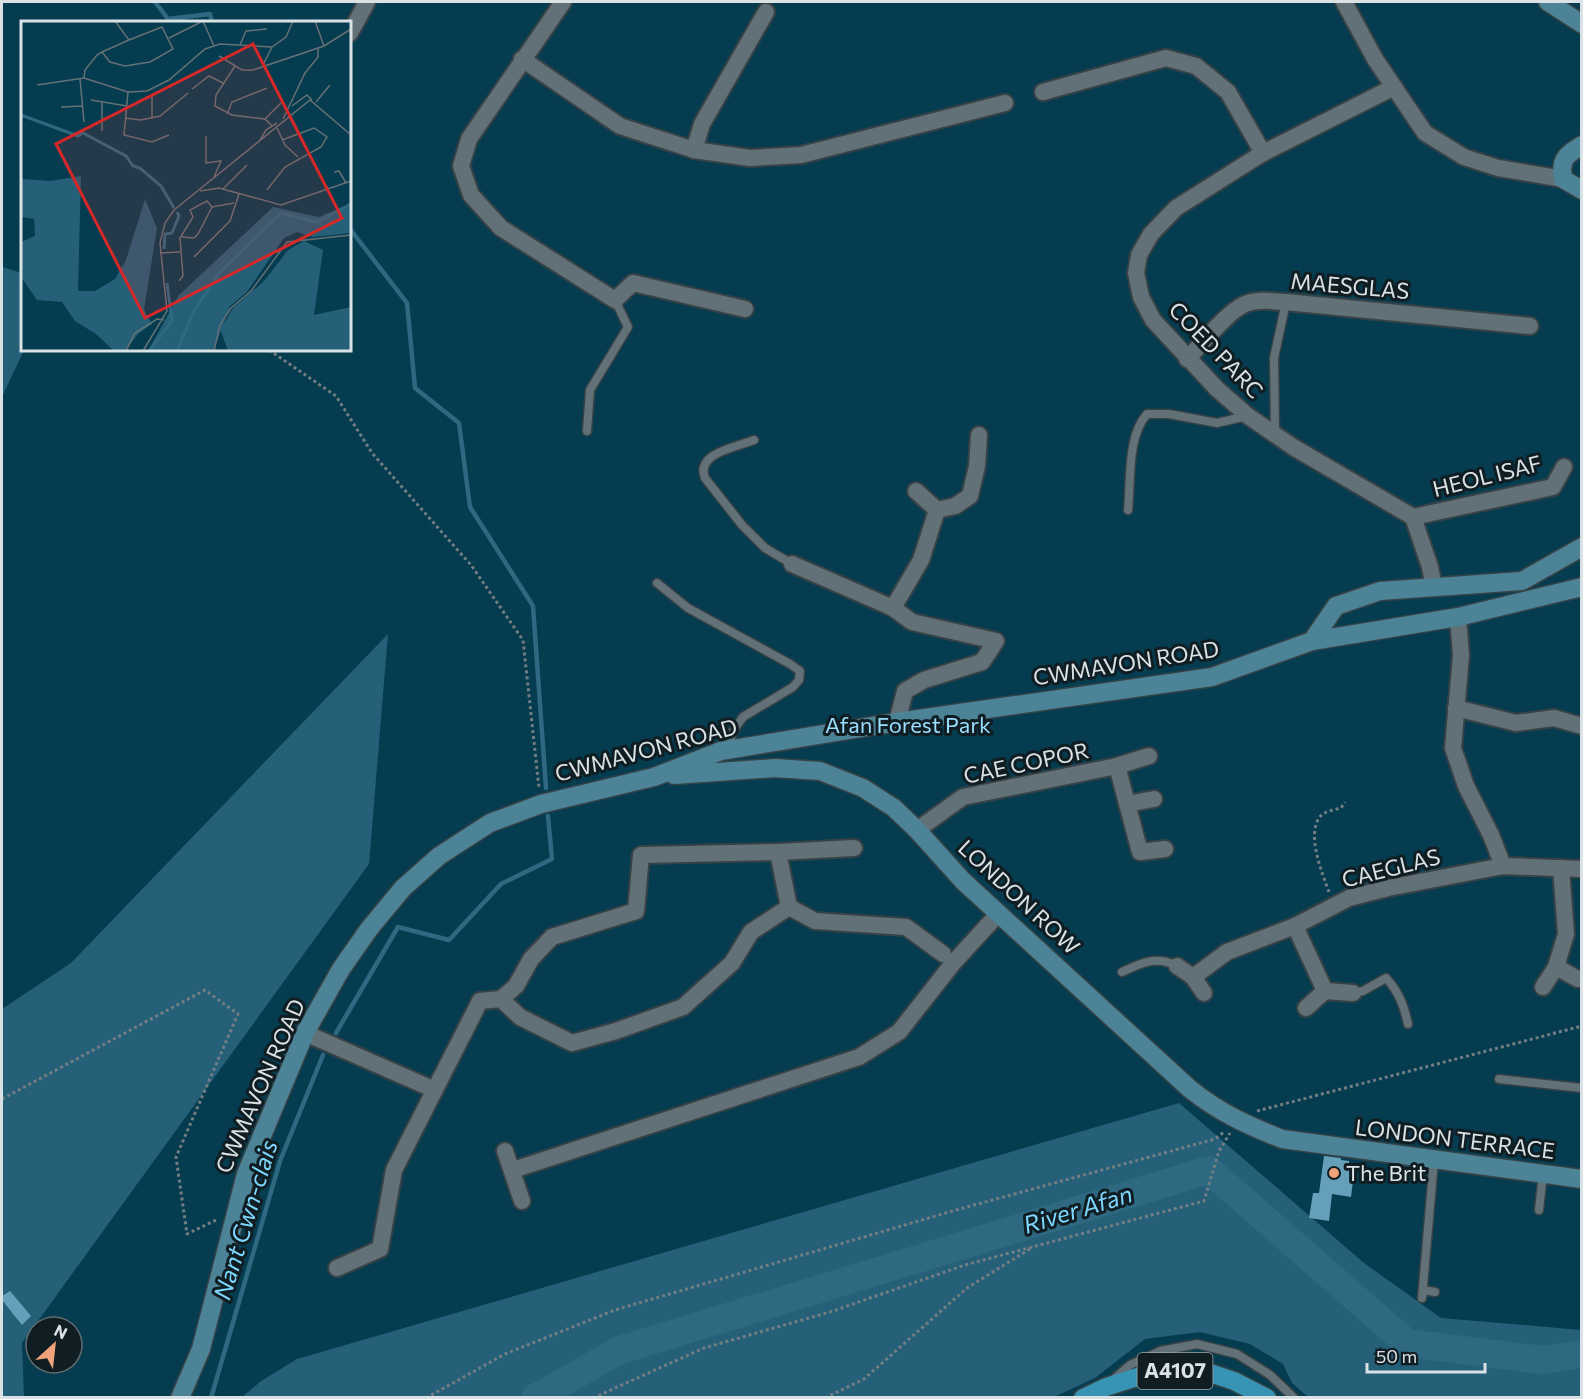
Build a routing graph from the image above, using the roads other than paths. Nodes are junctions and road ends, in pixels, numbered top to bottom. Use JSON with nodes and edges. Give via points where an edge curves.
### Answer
{"nodes":[{"id":1,"x":366,"y":2,"type":"edge"},
{"id":2,"x":563,"y":2,"type":"edge"},
{"id":3,"x":1344,"y":2,"type":"edge"},
{"id":4,"x":1548,"y":2,"type":"edge"},
{"id":5,"x":765,"y":12,"type":"dead end"},
{"id":6,"x":1581,"y":24,"type":"edge"},
{"id":7,"x":351,"y":31,"type":"edge"},
{"id":8,"x":522,"y":59,"type":"junction"},
{"id":9,"x":1394,"y":87,"type":"junction"},
{"id":10,"x":1043,"y":92,"type":"dead end"},
{"id":11,"x":1005,"y":103,"type":"dead end"},
{"id":12,"x":1581,"y":145,"type":"edge"},
{"id":13,"x":694,"y":150,"type":"junction"},
{"id":14,"x":1263,"y":153,"type":"junction"},
{"id":15,"x":1563,"y":179,"type":"junction"},
{"id":16,"x":1581,"y":190,"type":"edge"},
{"id":17,"x":615,"y":300,"type":"junction"},
{"id":18,"x":1286,"y":302,"type":"junction"},
{"id":19,"x":745,"y":309,"type":"dead end"},
{"id":20,"x":1530,"y":326,"type":"dead end"},
{"id":21,"x":1187,"y":359,"type":"junction"},
{"id":22,"x":1248,"y":416,"type":"junction"},
{"id":23,"x":587,"y":431,"type":"dead end"},
{"id":24,"x":1273,"y":433,"type":"junction"},
{"id":25,"x":979,"y":435,"type":"dead end"},
{"id":26,"x":754,"y":440,"type":"dead end"},
{"id":27,"x":1564,"y":468,"type":"dead end"},
{"id":28,"x":916,"y":491,"type":"dead end"},
{"id":29,"x":937,"y":510,"type":"junction"},
{"id":30,"x":1128,"y":510,"type":"dead end"},
{"id":31,"x":1413,"y":517,"type":"junction"},
{"id":32,"x":1581,"y":547,"type":"edge"},
{"id":33,"x":792,"y":564,"type":"joint"},
{"id":34,"x":657,"y":583,"type":"dead end"},
{"id":35,"x":1434,"y":587,"type":"junction"},
{"id":36,"x":1581,"y":587,"type":"edge"},
{"id":37,"x":893,"y":608,"type":"junction"},
{"id":38,"x":1458,"y":617,"type":"junction"},
{"id":39,"x":1312,"y":641,"type":"junction"},
{"id":40,"x":1456,"y":708,"type":"junction"},
{"id":41,"x":897,"y":722,"type":"junction"},
{"id":42,"x":1581,"y":726,"type":"edge"},
{"id":43,"x":728,"y":750,"type":"junction"},
{"id":44,"x":1149,"y":756,"type":"dead end"},
{"id":45,"x":1117,"y":766,"type":"junction"},
{"id":46,"x":654,"y":777,"type":"junction"},
{"id":47,"x":1154,"y":799,"type":"dead end"},
{"id":48,"x":1127,"y":804,"type":"junction"},
{"id":49,"x":917,"y":830,"type":"junction"},
{"id":50,"x":854,"y":848,"type":"dead end"},
{"id":51,"x":1165,"y":849,"type":"dead end"},
{"id":52,"x":778,"y":852,"type":"junction"},
{"id":53,"x":1503,"y":866,"type":"junction"},
{"id":54,"x":1561,"y":868,"type":"junction"},
{"id":55,"x":1581,"y":869,"type":"edge"},
{"id":56,"x":789,"y":907,"type":"junction"},
{"id":57,"x":999,"y":913,"type":"junction"},
{"id":58,"x":1295,"y":926,"type":"junction"},
{"id":59,"x":943,"y":954,"type":"dead end"},
{"id":60,"x":1177,"y":966,"type":"joint"},
{"id":61,"x":1556,"y":967,"type":"junction"},
{"id":62,"x":1122,"y":972,"type":"dead end"},
{"id":63,"x":1193,"y":977,"type":"junction"},
{"id":64,"x":1578,"y":979,"type":"dead end"},
{"id":65,"x":1543,"y":987,"type":"dead end"},
{"id":66,"x":1325,"y":991,"type":"junction"},
{"id":67,"x":1204,"y":993,"type":"dead end"},
{"id":68,"x":1353,"y":993,"type":"joint"},
{"id":69,"x":501,"y":999,"type":"junction"},
{"id":70,"x":1306,"y":1008,"type":"dead end"},
{"id":71,"x":1408,"y":1024,"type":"dead end"},
{"id":72,"x":305,"y":1033,"type":"junction"},
{"id":73,"x":1499,"y":1079,"type":"dead end"},
{"id":74,"x":1581,"y":1088,"type":"edge"},
{"id":75,"x":435,"y":1090,"type":"junction"},
{"id":76,"x":1322,"y":1146,"type":"joint"},
{"id":77,"x":505,"y":1151,"type":"dead end"},
{"id":78,"x":1434,"y":1159,"type":"junction"},
{"id":79,"x":513,"y":1170,"type":"junction"},
{"id":80,"x":1543,"y":1174,"type":"junction"},
{"id":81,"x":1581,"y":1179,"type":"edge"},
{"id":82,"x":522,"y":1201,"type":"dead end"},
{"id":83,"x":1539,"y":1210,"type":"dead end"},
{"id":84,"x":337,"y":1268,"type":"dead end"},
{"id":85,"x":1435,"y":1292,"type":"dead end"},
{"id":86,"x":1106,"y":1387,"type":"junction"},
{"id":87,"x":180,"y":1398,"type":"edge"},
{"id":88,"x":1083,"y":1398,"type":"edge"},
{"id":89,"x":1267,"y":1398,"type":"edge"},
{"id":90,"x":1294,"y":1398,"type":"edge"}],
"edges":[{"from":1,"to":7,"type":"street"},
{"from":2,"to":8,"type":"street"},
{"from":3,"to":9,"type":"street"},
{"from":4,"to":6,"type":"main road"},
{"from":5,"to":13,"type":"street","via":[[702,124]]},
{"from":8,"to":13,"type":"street","via":[[620,126]]},
{"from":8,"to":17,"type":"street","via":[[469,139],[461,166],[471,195],[501,228]]},
{"from":9,"to":14,"type":"street","name":"COED PARC"},
{"from":9,"to":15,"type":"street","via":[[1425,133],[1464,157],[1498,168]]},
{"from":10,"to":14,"type":"street","via":[[1166,58],[1196,66],[1228,92]]},
{"from":11,"to":13,"type":"street","via":[[801,155],[750,158]]},
{"from":12,"to":15,"type":"main road","via":[[1566,155],[1561,167]]},
{"from":14,"to":21,"type":"street","name":"COED PARC","via":[[1176,208],[1151,234],[1139,255],[1136,273],[1141,297],[1153,320]]},
{"from":15,"to":16,"type":"main road"},
{"from":17,"to":19,"type":"street","via":[[633,283]]},
{"from":17,"to":23,"type":"lane","via":[[628,327],[590,390]]},
{"from":18,"to":20,"type":"street","name":"MAESGLAS"},
{"from":18,"to":21,"type":"street","name":"MAESGLAS","via":[[1245,304]]},
{"from":18,"to":24,"type":"lane","via":[[1274,358]]},
{"from":21,"to":22,"type":"street","name":"COED PARC"},
{"from":22,"to":24,"type":"street","name":"COED PARC"},
{"from":22,"to":30,"type":"lane","via":[[1217,423],[1147,414],[1139,422],[1134,438]]},
{"from":24,"to":31,"type":"street","name":"COED PARC"},
{"from":25,"to":29,"type":"street","via":[[970,496],[955,506]]},
{"from":26,"to":33,"type":"lane","via":[[709,457],[702,471],[742,525],[765,548]]},
{"from":27,"to":31,"type":"street","name":"HEOL ISAF","via":[[1552,487]]},
{"from":28,"to":29,"type":"street"},
{"from":29,"to":37,"type":"street","via":[[921,560]]},
{"from":31,"to":35,"type":"street"},
{"from":32,"to":35,"type":"main road","via":[[1522,581]]},
{"from":33,"to":37,"type":"street"},
{"from":34,"to":43,"type":"lane","via":[[688,609],[800,671],[793,687],[744,717],[733,731]]},
{"from":35,"to":39,"type":"main road","via":[[1380,591],[1336,606]]},
{"from":36,"to":38,"type":"main road","name":"CWMAVON ROAD"},
{"from":37,"to":41,"type":"street","via":[[912,622],[996,641],[982,662],[924,680],[904,691]]},
{"from":38,"to":39,"type":"main road","name":"CWMAVON ROAD"},
{"from":38,"to":40,"type":"street","via":[[1461,655]]},
{"from":39,"to":41,"type":"main road","name":"CWMAVON ROAD","via":[[1212,677]]},
{"from":40,"to":42,"type":"street","via":[[1516,723],[1554,718]]},
{"from":40,"to":53,"type":"street","via":[[1453,748]]},
{"from":41,"to":43,"type":"main road","name":"CWMAVON ROAD"},
{"from":43,"to":46,"type":"main road","name":"CWMAVON ROAD"},
{"from":44,"to":45,"type":"street","name":"CAE COPOR"},
{"from":45,"to":48,"type":"street","name":"CAE COPOR"},
{"from":45,"to":49,"type":"street","name":"CAE COPOR","via":[[963,797]]},
{"from":46,"to":49,"type":"main road","name":"LONDON ROW","via":[[775,768],[820,771],[863,788],[894,808]]},
{"from":46,"to":72,"type":"main road","name":"CWMAVON ROAD","via":[[540,804],[490,822],[439,856],[403,888],[369,929]]},
{"from":47,"to":48,"type":"street"},
{"from":48,"to":51,"type":"street","name":"CAE COPOR","via":[[1140,852]]},
{"from":49,"to":57,"type":"main road","name":"LONDON ROW","via":[[963,881]]},
{"from":50,"to":52,"type":"street"},
{"from":52,"to":56,"type":"street"},
{"from":52,"to":69,"type":"street","via":[[641,855],[636,911],[552,937],[531,958],[516,986]]},
{"from":53,"to":54,"type":"street","name":"CAEGLAS"},
{"from":53,"to":58,"type":"street","name":"CAEGLAS","via":[[1349,898]]},
{"from":54,"to":55,"type":"street","name":"CAEGLAS"},
{"from":54,"to":61,"type":"street","via":[[1566,934]]},
{"from":56,"to":59,"type":"street","via":[[814,921],[906,927]]},
{"from":56,"to":69,"type":"street","via":[[751,932],[732,963],[683,1007],[615,1031],[572,1043],[520,1017]]},
{"from":57,"to":76,"type":"main road","name":"LONDON ROW","via":[[1208,1103],[1238,1121],[1282,1139]]},
{"from":57,"to":79,"type":"street","via":[[899,1032],[859,1057]]},
{"from":58,"to":63,"type":"street","name":"CAEGLAS","via":[[1227,952]]},
{"from":58,"to":66,"type":"street"},
{"from":60,"to":62,"type":"lane","via":[[1147,960]]},
{"from":60,"to":63,"type":"street"},
{"from":61,"to":64,"type":"street"},
{"from":61,"to":65,"type":"street"},
{"from":63,"to":67,"type":"street"},
{"from":66,"to":68,"type":"street"},
{"from":66,"to":70,"type":"street"},
{"from":68,"to":71,"type":"lane","via":[[1386,978],[1404,1005]]},
{"from":69,"to":75,"type":"street","via":[[480,1001]]},
{"from":72,"to":75,"type":"street"},
{"from":72,"to":87,"type":"main road","name":"CWMAVON ROAD","via":[[246,1174],[201,1349]]},
{"from":73,"to":74,"type":"lane"},
{"from":75,"to":84,"type":"street","via":[[394,1170],[380,1249]]},
{"from":76,"to":78,"type":"main road","name":"LONDON TERRACE"},
{"from":77,"to":79,"type":"street"},
{"from":78,"to":80,"type":"main road","name":"LONDON TERRACE"},
{"from":78,"to":85,"type":"lane","via":[[1423,1294]]},
{"from":79,"to":82,"type":"street"},
{"from":80,"to":81,"type":"main road","name":"LONDON TERRACE"},
{"from":80,"to":83,"type":"lane"},
{"from":86,"to":88,"type":"main road","number":"A4107"},
{"from":86,"to":89,"type":"main road","number":"A4107","via":[[1156,1371],[1201,1370]]},
{"from":86,"to":90,"type":"lane","via":[[1130,1365],[1161,1351],[1197,1344],[1237,1354],[1270,1375]]}]}
